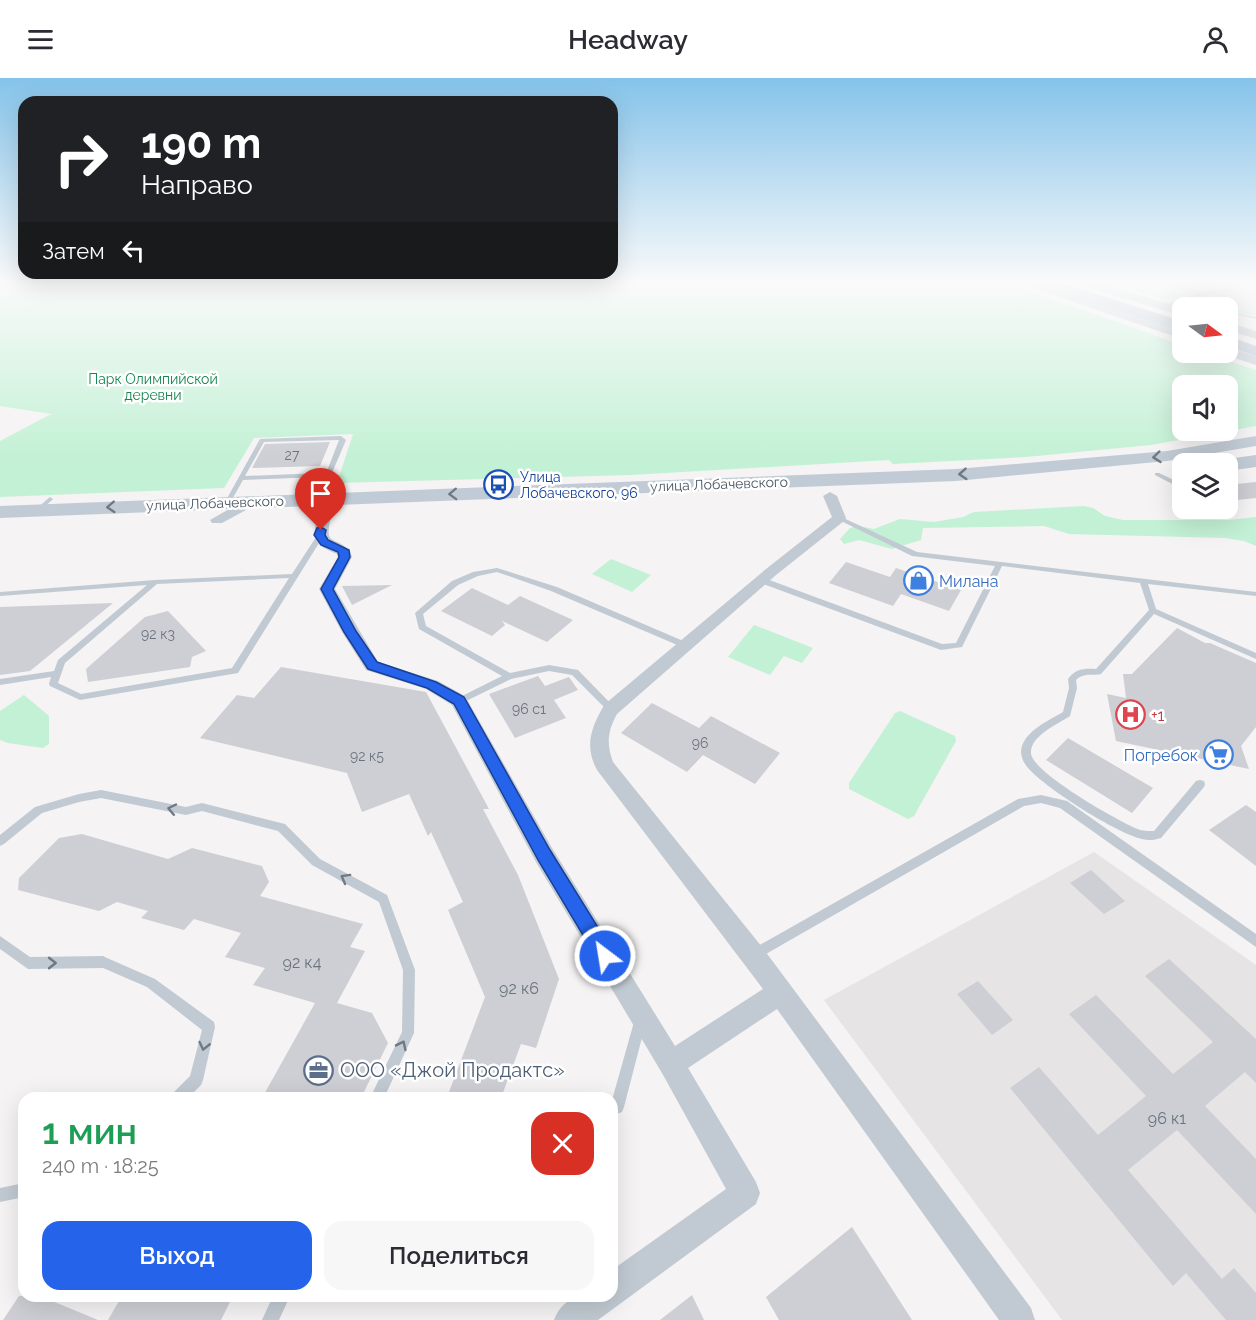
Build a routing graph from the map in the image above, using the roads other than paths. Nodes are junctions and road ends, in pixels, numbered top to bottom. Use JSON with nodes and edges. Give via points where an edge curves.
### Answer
{"nodes":[{"id":1,"x":1238,"y":343,"type":"edge"},
{"id":2,"x":1254,"y":347,"type":"edge"},
{"id":3,"x":1238,"y":349,"type":"edge"},
{"id":4,"x":1256,"y":441,"type":"edge"},
{"id":5,"x":1256,"y":461,"type":"edge"},
{"id":6,"x":1238,"y":463,"type":"edge"},
{"id":7,"x":1172,"y":472,"type":"edge"},
{"id":8,"x":1157,"y":474,"type":"junction"},
{"id":9,"x":241,"y":478,"type":"junction"},
{"id":10,"x":1115,"y":479,"type":"dead end"},
{"id":11,"x":1094,"y":481,"type":"dead end"},
{"id":12,"x":1172,"y":482,"type":"edge"},
{"id":13,"x":830,"y":496,"type":"junction"},
{"id":14,"x":228,"y":502,"type":"junction"},
{"id":15,"x":0,"y":512,"type":"edge"},
{"id":16,"x":839,"y":518,"type":"junction"},
{"id":17,"x":217,"y":520,"type":"junction"},
{"id":18,"x":322,"y":526,"type":"junction"},
{"id":19,"x":0,"y":529,"type":"edge"},
{"id":20,"x":999,"y":564,"type":"junction"},
{"id":21,"x":294,"y":576,"type":"junction"},
{"id":22,"x":761,"y":580,"type":"junction"},
{"id":23,"x":155,"y":582,"type":"junction"},
{"id":24,"x":1144,"y":582,"type":"junction"},
{"id":25,"x":0,"y":594,"type":"edge"},
{"id":26,"x":1256,"y":594,"type":"edge"},
{"id":27,"x":1153,"y":610,"type":"junction"},
{"id":28,"x":685,"y":645,"type":"junction"},
{"id":29,"x":1256,"y":656,"type":"edge"},
{"id":30,"x":57,"y":673,"type":"junction"},
{"id":31,"x":509,"y":676,"type":"junction"},
{"id":32,"x":0,"y":682,"type":"edge"},
{"id":33,"x":459,"y":701,"type":"junction"},
{"id":34,"x":611,"y":709,"type":"junction"},
{"id":35,"x":1200,"y":784,"type":"dead end"},
{"id":36,"x":0,"y":841,"type":"edge"},
{"id":37,"x":1256,"y":941,"type":"edge"},
{"id":38,"x":0,"y":942,"type":"edge"},
{"id":39,"x":753,"y":955,"type":"junction"},
{"id":40,"x":780,"y":993,"type":"junction"},
{"id":41,"x":642,"y":1017,"type":"junction"},
{"id":42,"x":671,"y":1064,"type":"junction"},
{"id":43,"x":184,"y":1092,"type":"edge"},
{"id":44,"x":379,"y":1092,"type":"edge"},
{"id":45,"x":618,"y":1103,"type":"edge"},
{"id":46,"x":18,"y":1191,"type":"edge"},
{"id":47,"x":0,"y":1195,"type":"edge"},
{"id":48,"x":618,"y":1286,"type":"edge"},
{"id":49,"x":279,"y":1302,"type":"edge"},
{"id":50,"x":596,"y":1302,"type":"edge"},
{"id":51,"x":270,"y":1320,"type":"edge"},
{"id":52,"x":570,"y":1320,"type":"edge"},
{"id":53,"x":1019,"y":1320,"type":"edge"}],
"edges":[{"from":1,"to":2,"type":"main road"},
{"from":2,"to":3,"type":"main road"},
{"from":4,"to":14,"type":"main road","name":"улица Лобачевского","one_way":true,"via":[[1146,458],[956,475]]},
{"from":5,"to":6,"type":"main road"},
{"from":7,"to":8,"type":"main road"},
{"from":8,"to":10,"type":"main road"},
{"from":8,"to":12,"type":"lane"},
{"from":9,"to":9,"type":"lane","via":[[322,475],[330,472],[343,440],[261,440]]},
{"from":9,"to":14,"type":"lane"},
{"from":11,"to":13,"type":"main road","name":"улица Лобачевского"},
{"from":13,"to":16,"type":"street"},
{"from":13,"to":18,"type":"main road","name":"улица Лобачевского"},
{"from":14,"to":15,"type":"main road","name":"улица Лобачевского","one_way":true,"via":[[44,505]]},
{"from":14,"to":17,"type":"street","via":[[239,510]]},
{"from":16,"to":20,"type":"lane","via":[[915,554]]},
{"from":16,"to":22,"type":"street"},
{"from":17,"to":18,"type":"main road","name":"улица Лобачевского"},
{"from":17,"to":19,"type":"main road","name":"улица Лобачевского"},
{"from":18,"to":21,"type":"lane"},
{"from":18,"to":33,"type":"street","via":[[324,543],[344,550],[345,557],[327,589],[372,666],[432,685]]},
{"from":20,"to":22,"type":"lane","via":[[959,645],[941,647]]},
{"from":20,"to":24,"type":"lane"},
{"from":21,"to":23,"type":"lane"},
{"from":21,"to":30,"type":"lane","via":[[235,671],[80,697],[53,684]]},
{"from":22,"to":28,"type":"street"},
{"from":23,"to":25,"type":"lane"},
{"from":23,"to":30,"type":"lane","via":[[61,662]]},
{"from":24,"to":26,"type":"lane"},
{"from":24,"to":27,"type":"lane"},
{"from":27,"to":29,"type":"lane"},
{"from":27,"to":35,"type":"lane","via":[[1098,672],[1076,674],[1067,714],[1031,740],[1026,749],[1027,760],[1059,788],[1143,835],[1157,835]]},
{"from":28,"to":31,"type":"lane","via":[[554,589],[497,570],[455,583],[418,613],[422,627]]},
{"from":28,"to":34,"type":"street"},
{"from":30,"to":32,"type":"lane"},
{"from":31,"to":33,"type":"lane"},
{"from":31,"to":34,"type":"lane","via":[[549,669],[575,672]]},
{"from":33,"to":41,"type":"street","via":[[544,855]]},
{"from":34,"to":39,"type":"street","via":[[601,726],[597,745],[604,765]]},
{"from":44,"to":36,"type":"lane","one_way":true,"via":[[408,1033],[408,970],[383,899],[316,862],[281,827],[202,807],[186,812],[101,794],[39,810]]},
{"from":37,"to":39,"type":"lane","via":[[1063,804],[1041,799],[1022,802]]},
{"from":38,"to":43,"type":"lane","one_way":true,"via":[[28,963],[103,962],[151,983],[209,1027],[196,1080]]},
{"from":39,"to":40,"type":"street"},
{"from":40,"to":42,"type":"street"},
{"from":40,"to":53,"type":"street"},
{"from":41,"to":42,"type":"street"},
{"from":41,"to":45,"type":"lane"},
{"from":42,"to":48,"type":"street","via":[[746,1193]]},
{"from":46,"to":47,"type":"lane"},
{"from":49,"to":51,"type":"lane"},
{"from":50,"to":52,"type":"street"}]}
